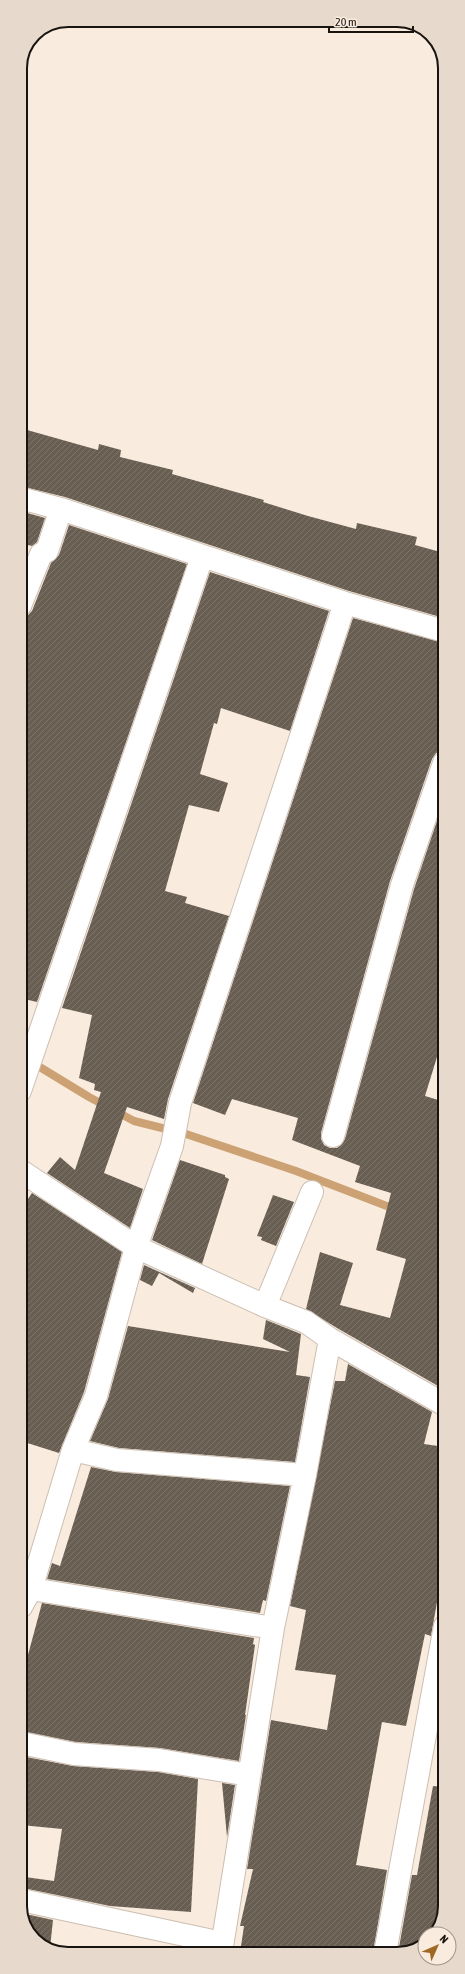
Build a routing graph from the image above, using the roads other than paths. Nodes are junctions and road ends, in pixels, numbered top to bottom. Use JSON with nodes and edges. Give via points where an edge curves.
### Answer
{"nodes":[{"id":1,"x":27,"y":500,"type":"edge"},
{"id":2,"x":61,"y":509,"type":"junction"},
{"id":3,"x":202,"y":557,"type":"junction"},
{"id":4,"x":27,"y":589,"type":"edge"},
{"id":5,"x":345,"y":603,"type":"junction"},
{"id":6,"x":438,"y":629,"type":"edge"},
{"id":7,"x":438,"y":780,"type":"edge"},
{"id":8,"x":27,"y":1073,"type":"edge"},
{"id":9,"x":333,"y":1136,"type":"dead end"},
{"id":10,"x":27,"y":1176,"type":"edge"},
{"id":11,"x":312,"y":1192,"type":"dead end"},
{"id":12,"x":136,"y":1247,"type":"junction"},
{"id":13,"x":265,"y":1306,"type":"junction"},
{"id":14,"x":330,"y":1339,"type":"junction"},
{"id":15,"x":438,"y":1402,"type":"edge"},
{"id":16,"x":73,"y":1450,"type":"junction"},
{"id":17,"x":305,"y":1475,"type":"junction"},
{"id":18,"x":27,"y":1595,"type":"edge"},
{"id":19,"x":27,"y":1598,"type":"edge"},
{"id":20,"x":273,"y":1628,"type":"junction"},
{"id":21,"x":438,"y":1664,"type":"edge"},
{"id":22,"x":27,"y":1744,"type":"edge"},
{"id":23,"x":248,"y":1775,"type":"junction"},
{"id":24,"x":27,"y":1901,"type":"edge"},
{"id":25,"x":217,"y":1947,"type":"edge"},
{"id":26,"x":221,"y":1947,"type":"edge"},
{"id":27,"x":385,"y":1947,"type":"edge"}],
"edges":[{"from":1,"to":2,"type":"street"},
{"from":2,"to":3,"type":"street"},
{"from":2,"to":4,"type":"street","via":[[47,551],[41,554]]},
{"from":3,"to":5,"type":"street"},
{"from":3,"to":8,"type":"street"},
{"from":5,"to":6,"type":"street"},
{"from":5,"to":12,"type":"street","via":[[180,1103],[172,1146]]},
{"from":7,"to":9,"type":"street","via":[[402,885]]},
{"from":10,"to":12,"type":"street"},
{"from":11,"to":13,"type":"street"},
{"from":12,"to":13,"type":"street"},
{"from":12,"to":16,"type":"street","via":[[96,1396]]},
{"from":13,"to":14,"type":"street","via":[[306,1322]]},
{"from":14,"to":15,"type":"street"},
{"from":14,"to":17,"type":"street"},
{"from":16,"to":17,"type":"street","via":[[117,1460]]},
{"from":16,"to":18,"type":"street"},
{"from":17,"to":20,"type":"street"},
{"from":19,"to":20,"type":"street"},
{"from":20,"to":23,"type":"street"},
{"from":21,"to":27,"type":"street"},
{"from":22,"to":23,"type":"street","via":[[74,1754],[159,1760]]},
{"from":23,"to":26,"type":"street"},
{"from":24,"to":25,"type":"street"}]}
